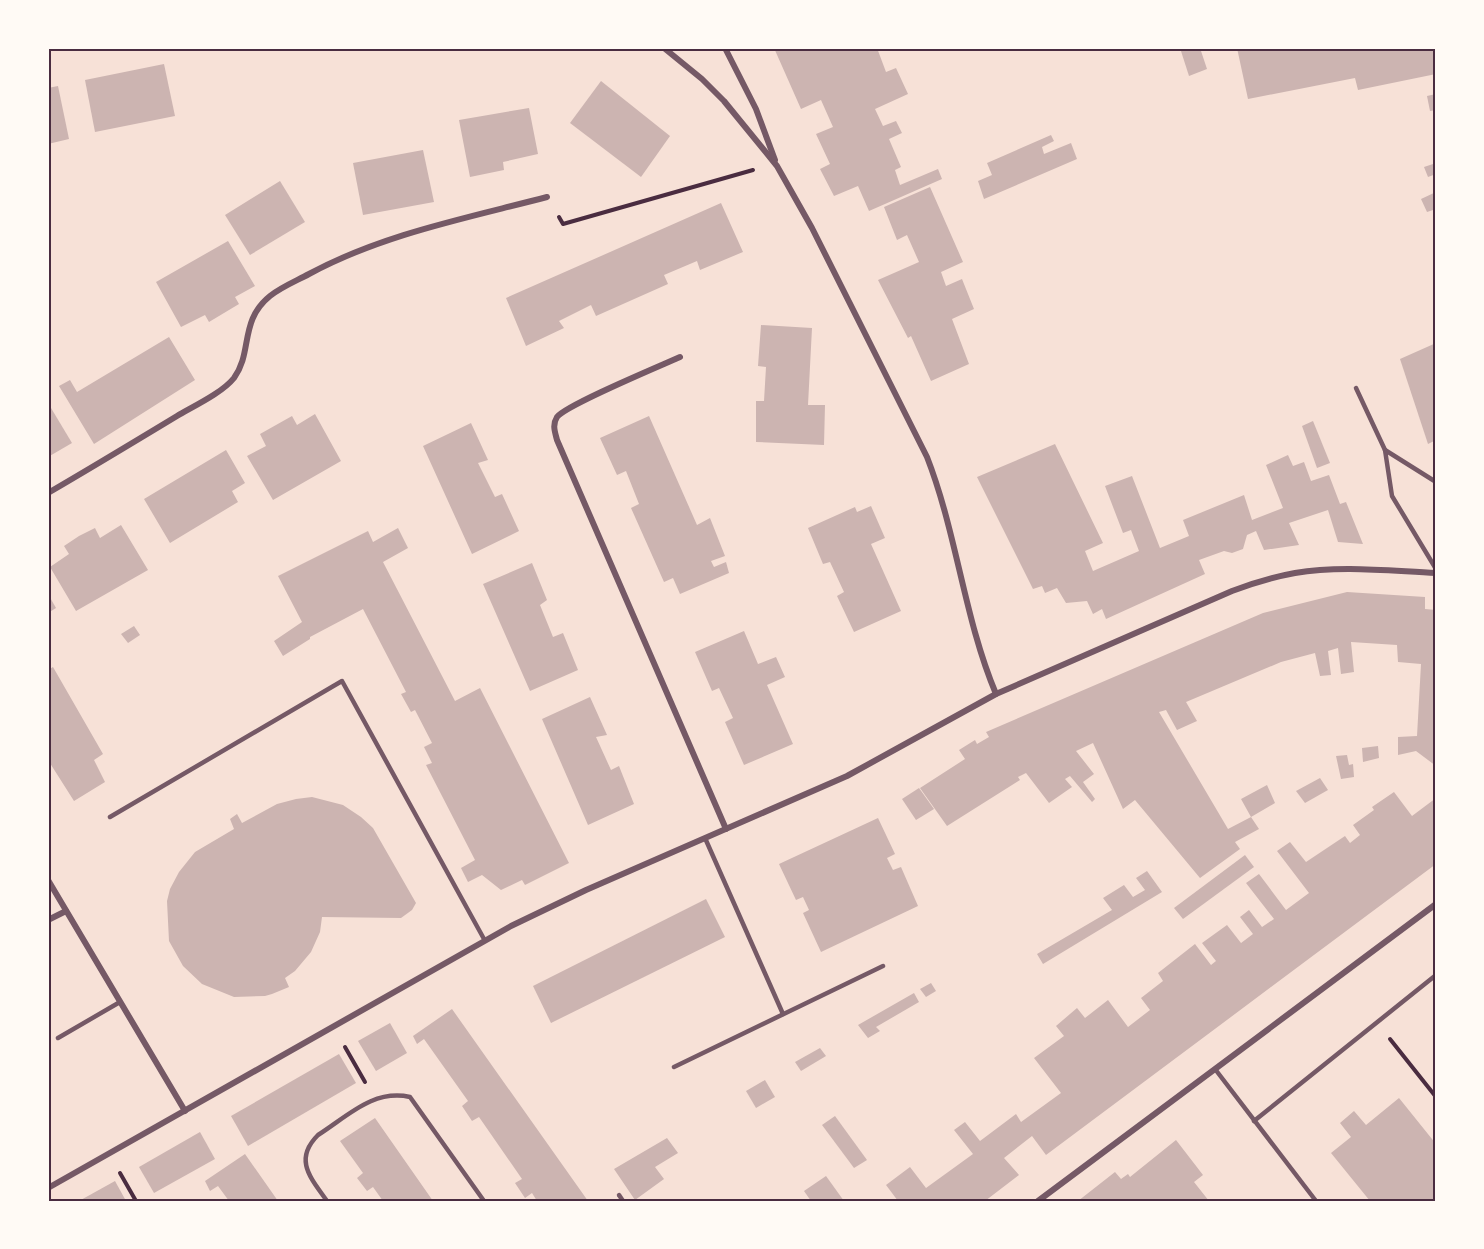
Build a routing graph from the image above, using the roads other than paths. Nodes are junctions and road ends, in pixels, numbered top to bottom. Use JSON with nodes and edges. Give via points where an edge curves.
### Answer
{"nodes":[{"id":1,"x":664,"y":48,"type":"edge"},
{"id":2,"x":725,"y":48,"type":"edge"},
{"id":3,"x":777,"y":166,"type":"junction"},
{"id":4,"x":548,"y":197,"type":"road end"},
{"id":5,"x":680,"y":357,"type":"dead end"},
{"id":6,"x":1356,"y":388,"type":"dead end"},
{"id":7,"x":1385,"y":450,"type":"junction"},
{"id":8,"x":1436,"y":482,"type":"edge"},
{"id":9,"x":48,"y":493,"type":"edge"},
{"id":10,"x":1436,"y":571,"type":"edge"},
{"id":11,"x":996,"y":694,"type":"junction"},
{"id":12,"x":110,"y":817,"type":"dead end"},
{"id":13,"x":726,"y":829,"type":"junction"},
{"id":14,"x":705,"y":838,"type":"junction"},
{"id":15,"x":48,"y":880,"type":"edge"},
{"id":16,"x":1436,"y":904,"type":"edge"},
{"id":17,"x":66,"y":911,"type":"junction"},
{"id":18,"x":48,"y":920,"type":"edge"},
{"id":19,"x":484,"y":939,"type":"junction"},
{"id":20,"x":883,"y":966,"type":"dead end"},
{"id":21,"x":1436,"y":975,"type":"edge"},
{"id":22,"x":120,"y":1002,"type":"junction"},
{"id":23,"x":783,"y":1014,"type":"junction"},
{"id":24,"x":58,"y":1038,"type":"dead end"},
{"id":25,"x":674,"y":1067,"type":"dead end"},
{"id":26,"x":1215,"y":1069,"type":"junction"},
{"id":27,"x":185,"y":1111,"type":"junction"},
{"id":28,"x":1254,"y":1121,"type":"junction"},
{"id":29,"x":48,"y":1188,"type":"edge"},
{"id":30,"x":619,"y":1195,"type":"dead end"},
{"id":31,"x":327,"y":1201,"type":"edge"},
{"id":32,"x":484,"y":1201,"type":"edge"},
{"id":33,"x":623,"y":1201,"type":"edge"},
{"id":34,"x":1038,"y":1201,"type":"edge"},
{"id":35,"x":1316,"y":1201,"type":"edge"}],
"edges":[{"from":1,"to":3,"type":"street","via":[[724,101]]},
{"from":2,"to":3,"type":"street","via":[[756,109]]},
{"from":3,"to":11,"type":"street","via":[[927,457],[975,640]]},
{"from":4,"to":9,"type":"street","via":[[376,244],[284,287],[259,306],[252,317],[233,379]]},
{"from":5,"to":13,"type":"street","via":[[574,405],[557,417],[554,427]]},
{"from":6,"to":7,"type":"lane"},
{"from":7,"to":8,"type":"lane"},
{"from":7,"to":10,"type":"lane","via":[[1392,496]]},
{"from":10,"to":11,"type":"street","via":[[1326,569],[1263,580]]},
{"from":11,"to":13,"type":"street","via":[[847,776]]},
{"from":12,"to":19,"type":"lane","via":[[342,681]]},
{"from":13,"to":14,"type":"street"},
{"from":14,"to":19,"type":"street"},
{"from":14,"to":23,"type":"lane"},
{"from":15,"to":17,"type":"street"},
{"from":16,"to":26,"type":"street"},
{"from":17,"to":18,"type":"street"},
{"from":17,"to":22,"type":"street"},
{"from":19,"to":27,"type":"street"},
{"from":20,"to":23,"type":"lane"},
{"from":21,"to":28,"type":"lane"},
{"from":22,"to":24,"type":"lane"},
{"from":22,"to":27,"type":"street"},
{"from":23,"to":25,"type":"lane"},
{"from":26,"to":28,"type":"lane"},
{"from":26,"to":34,"type":"street"},
{"from":27,"to":29,"type":"street"},
{"from":28,"to":35,"type":"lane"},
{"from":30,"to":33,"type":"lane"},
{"from":31,"to":32,"type":"lane","via":[[308,1173],[305,1161],[310,1142],[375,1098],[398,1095],[410,1097]]}]}
